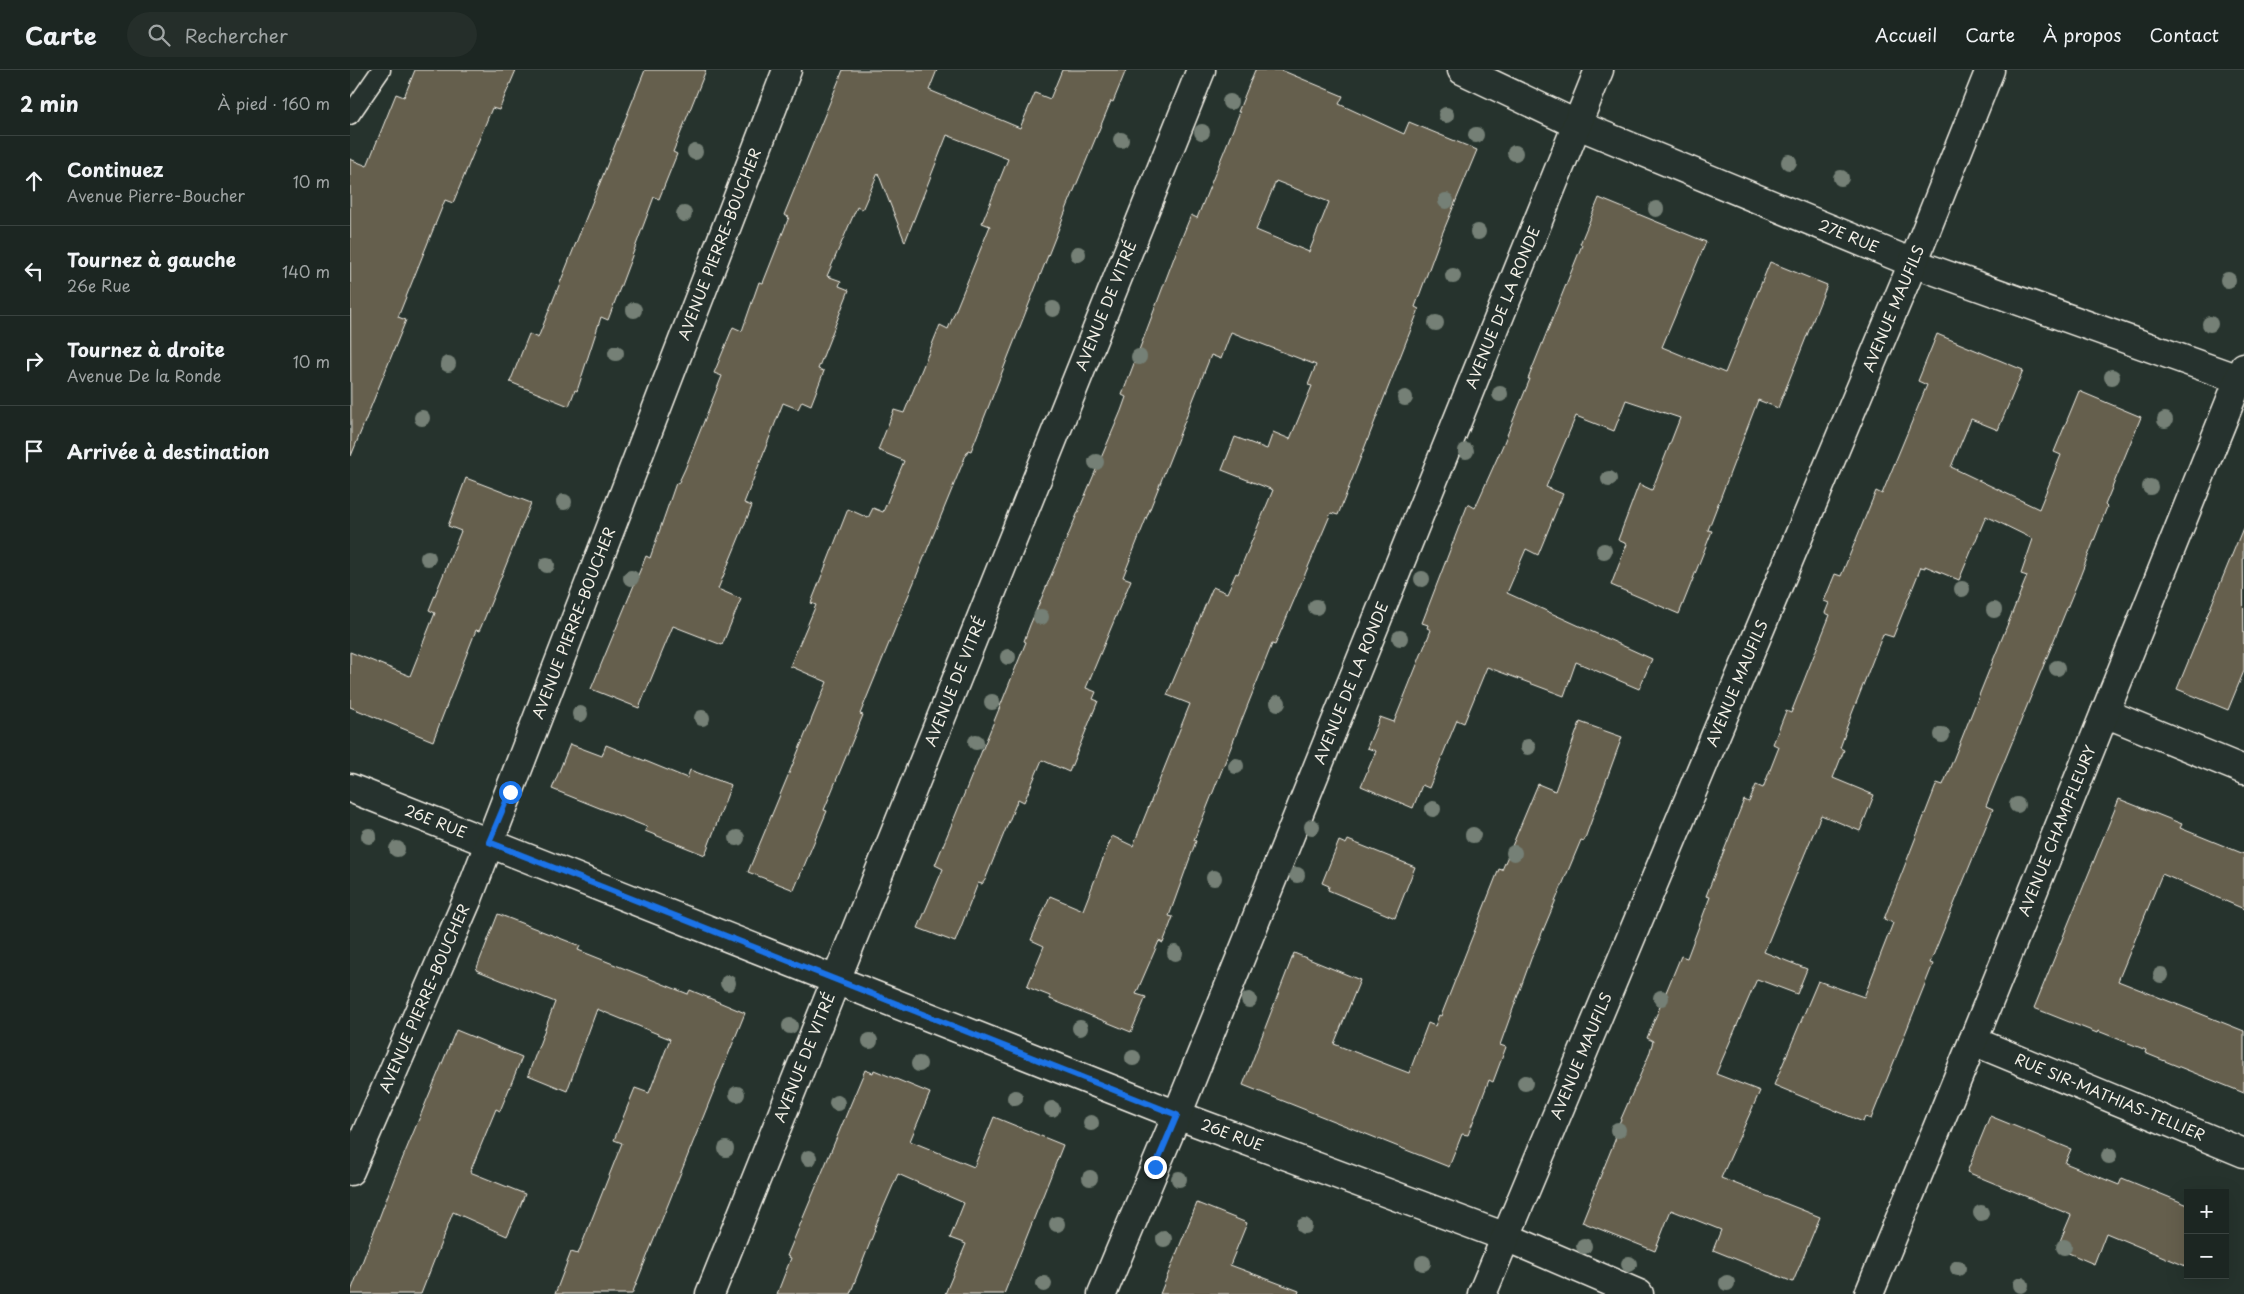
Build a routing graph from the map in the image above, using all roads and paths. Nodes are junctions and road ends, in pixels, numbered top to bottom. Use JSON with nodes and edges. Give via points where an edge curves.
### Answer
{"nodes":[{"id":1,"x":381,"y":70,"type":"edge"},
{"id":2,"x":788,"y":70,"type":"edge"},
{"id":3,"x":1201,"y":70,"type":"edge"},
{"id":4,"x":1462,"y":70,"type":"edge"},
{"id":5,"x":1599,"y":70,"type":"edge"},
{"id":6,"x":1990,"y":70,"type":"edge"},
{"id":7,"x":350,"y":115,"type":"edge"},
{"id":8,"x":1578,"y":125,"type":"junction"},
{"id":9,"x":1913,"y":263,"type":"junction"},
{"id":10,"x":2242,"y":376,"type":"edge"},
{"id":11,"x":2105,"y":713,"type":"junction"},
{"id":12,"x":2244,"y":770,"type":"edge"},
{"id":13,"x":350,"y":788,"type":"edge"},
{"id":14,"x":489,"y":842,"type":"junction"},
{"id":15,"x":837,"y":978,"type":"junction"},
{"id":16,"x":1973,"y":1041,"type":"junction"},
{"id":17,"x":1177,"y":1115,"type":"junction"},
{"id":18,"x":2244,"y":1153,"type":"edge"},
{"id":19,"x":350,"y":1171,"type":"edge"},
{"id":20,"x":1506,"y":1236,"type":"junction"},
{"id":21,"x":710,"y":1294,"type":"edge"},
{"id":22,"x":1102,"y":1294,"type":"edge"},
{"id":23,"x":1482,"y":1294,"type":"edge"},
{"id":24,"x":1639,"y":1294,"type":"edge"},
{"id":25,"x":1869,"y":1294,"type":"edge"}],
"edges":[{"from":1,"to":7,"type":"lane"},
{"from":2,"to":14,"type":"street","name":"AVENUE PIERRE-BOUCHER"},
{"from":3,"to":15,"type":"street","name":"AVENUE DE VITRÉ"},
{"from":4,"to":8,"type":"street","name":"27E RUE"},
{"from":5,"to":8,"type":"street","name":"AVENUE DE LA RONDE"},
{"from":6,"to":9,"type":"street","name":"AVENUE MAUFILS"},
{"from":8,"to":9,"type":"street","name":"27E RUE"},
{"from":8,"to":17,"type":"street","name":"AVENUE DE LA RONDE"},
{"from":9,"to":10,"type":"street","name":"27E RUE"},
{"from":9,"to":20,"type":"street","name":"AVENUE MAUFILS"},
{"from":10,"to":11,"type":"street","name":"AVENUE CHAMPFLEURY"},
{"from":11,"to":12,"type":"street"},
{"from":11,"to":16,"type":"street","name":"AVENUE CHAMPFLEURY"},
{"from":13,"to":14,"type":"street","name":"26E RUE"},
{"from":14,"to":15,"type":"street","name":"26E RUE"},
{"from":14,"to":19,"type":"street","name":"AVENUE PIERRE-BOUCHER","via":[[469,896]]},
{"from":15,"to":17,"type":"street","name":"26E RUE"},
{"from":15,"to":21,"type":"street","name":"AVENUE DE VITRÉ"},
{"from":16,"to":18,"type":"street","name":"RUE SIR-MATHIAS-TELLIER"},
{"from":16,"to":25,"type":"street","name":"AVENUE CHAMPFLEURY"},
{"from":17,"to":20,"type":"street","name":"26E RUE"},
{"from":17,"to":22,"type":"street","name":"AVENUE DE LA RONDE"},
{"from":20,"to":23,"type":"street","name":"AVENUE MAUFILS"},
{"from":20,"to":24,"type":"street","name":"26E RUE"}]}
